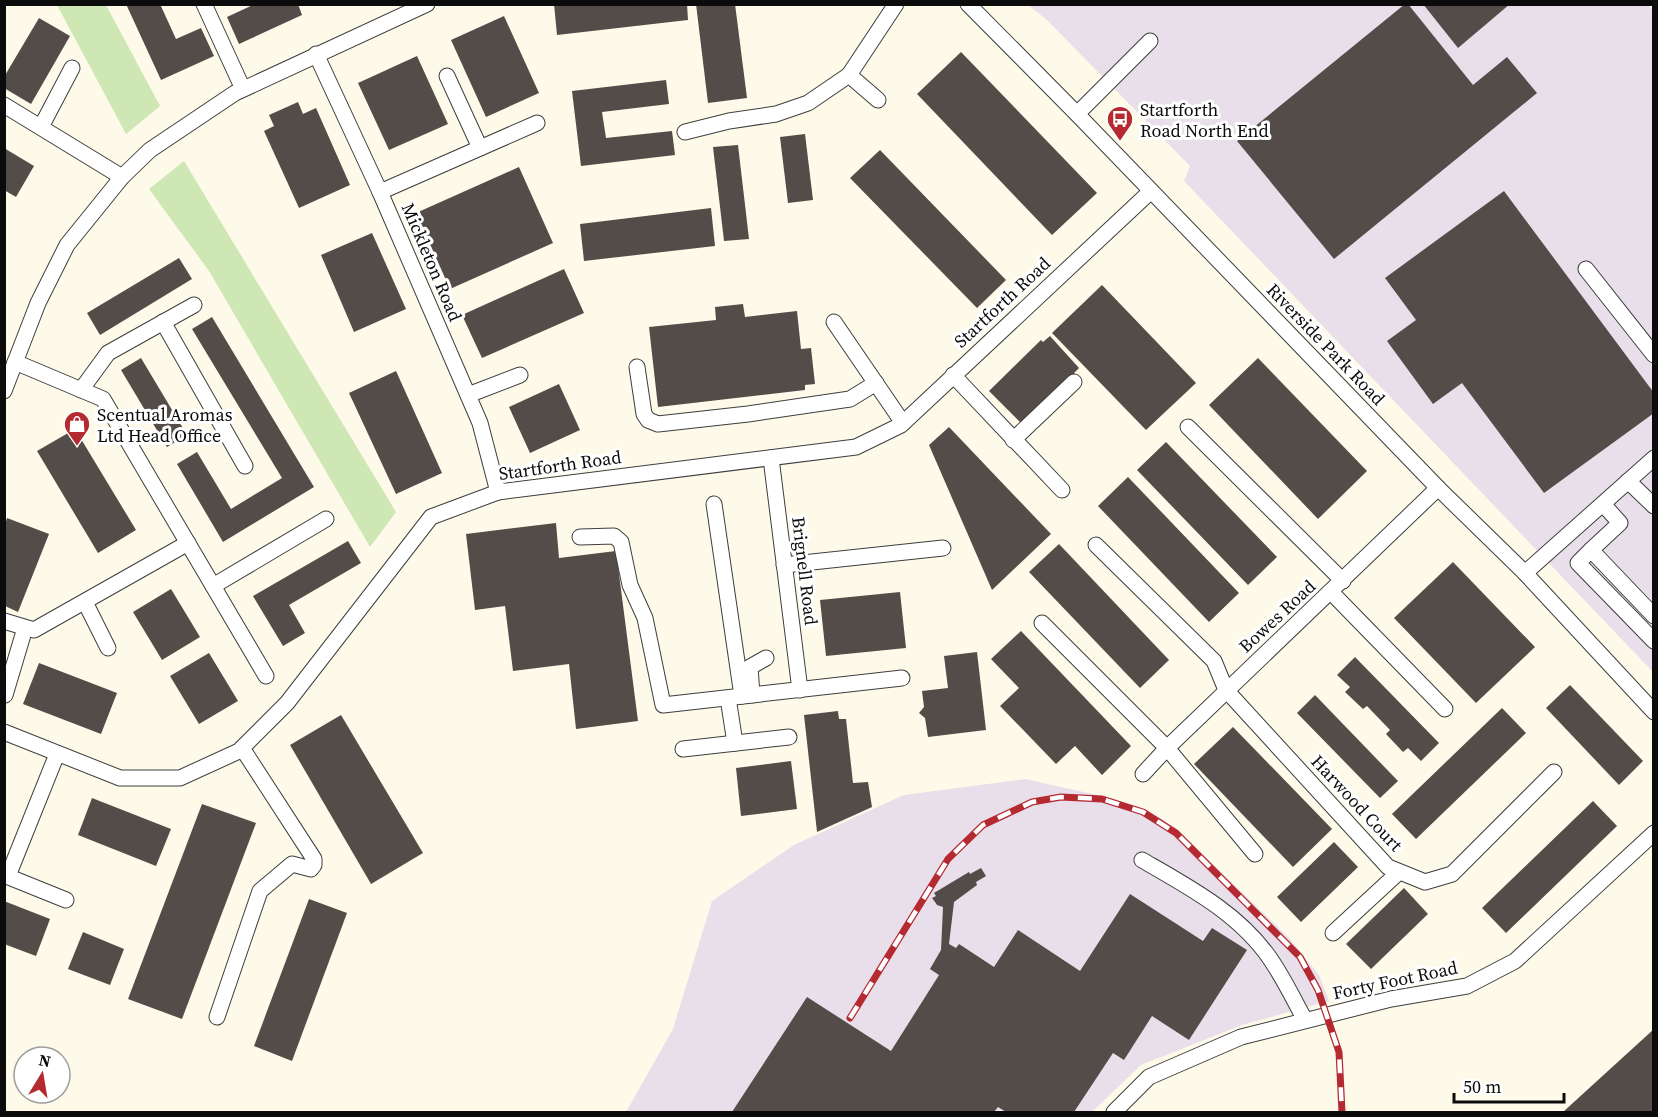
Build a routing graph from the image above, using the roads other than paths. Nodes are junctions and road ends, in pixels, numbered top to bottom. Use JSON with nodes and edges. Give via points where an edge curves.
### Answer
{"nodes":[{"id":1,"x":204,"y":4,"type":"edge"},
{"id":2,"x":427,"y":4,"type":"edge"},
{"id":3,"x":896,"y":4,"type":"edge"},
{"id":4,"x":968,"y":4,"type":"edge"},
{"id":5,"x":403,"y":9,"type":"edge"},
{"id":6,"x":1150,"y":42,"type":"dead end"},
{"id":7,"x":316,"y":54,"type":"junction"},
{"id":8,"x":72,"y":68,"type":"dead end"},
{"id":9,"x":849,"y":75,"type":"junction"},
{"id":10,"x":447,"y":76,"type":"dead end"},
{"id":11,"x":243,"y":89,"type":"junction"},
{"id":12,"x":878,"y":100,"type":"dead end"},
{"id":13,"x":4,"y":105,"type":"edge"},
{"id":14,"x":1077,"y":114,"type":"junction"},
{"id":15,"x":537,"y":123,"type":"dead end"},
{"id":16,"x":41,"y":127,"type":"junction"},
{"id":17,"x":685,"y":132,"type":"dead end"},
{"id":18,"x":480,"y":148,"type":"junction"},
{"id":19,"x":122,"y":177,"type":"junction"},
{"id":20,"x":1151,"y":191,"type":"junction"},
{"id":21,"x":380,"y":192,"type":"junction"},
{"id":22,"x":1586,"y":269,"type":"dead end"},
{"id":23,"x":194,"y":305,"type":"dead end"},
{"id":24,"x":163,"y":322,"type":"junction"},
{"id":25,"x":834,"y":322,"type":"dead end"},
{"id":26,"x":1653,"y":355,"type":"edge"},
{"id":27,"x":15,"y":362,"type":"junction"},
{"id":28,"x":637,"y":367,"type":"dead end"},
{"id":29,"x":520,"y":375,"type":"dead end"},
{"id":30,"x":953,"y":375,"type":"junction"},
{"id":31,"x":1074,"y":382,"type":"dead end"},
{"id":32,"x":876,"y":383,"type":"junction"},
{"id":33,"x":81,"y":390,"type":"junction"},
{"id":34,"x":4,"y":391,"type":"edge"},
{"id":35,"x":468,"y":395,"type":"junction"},
{"id":36,"x":903,"y":423,"type":"junction"},
{"id":37,"x":1188,"y":428,"type":"dead end"},
{"id":38,"x":1013,"y":440,"type":"junction"},
{"id":39,"x":771,"y":458,"type":"junction"},
{"id":40,"x":1653,"y":458,"type":"edge"},
{"id":41,"x":245,"y":466,"type":"dead end"},
{"id":42,"x":1628,"y":481,"type":"junction"},
{"id":43,"x":1438,"y":488,"type":"junction"},
{"id":44,"x":1062,"y":490,"type":"dead end"},
{"id":45,"x":498,"y":492,"type":"junction"},
{"id":46,"x":714,"y":504,"type":"dead end"},
{"id":47,"x":1603,"y":504,"type":"junction"},
{"id":48,"x":1653,"y":506,"type":"edge"},
{"id":49,"x":326,"y":519,"type":"dead end"},
{"id":50,"x":580,"y":537,"type":"dead end"},
{"id":51,"x":188,"y":543,"type":"junction"},
{"id":52,"x":1096,"y":544,"type":"dead end"},
{"id":53,"x":943,"y":548,"type":"dead end"},
{"id":54,"x":1591,"y":550,"type":"junction"},
{"id":55,"x":784,"y":565,"type":"junction"},
{"id":56,"x":1525,"y":573,"type":"junction"},
{"id":57,"x":1343,"y":581,"type":"junction"},
{"id":58,"x":213,"y":586,"type":"junction"},
{"id":59,"x":1331,"y":592,"type":"junction"},
{"id":60,"x":85,"y":602,"type":"junction"},
{"id":61,"x":1653,"y":616,"type":"edge"},
{"id":62,"x":4,"y":621,"type":"edge"},
{"id":63,"x":1042,"y":623,"type":"dead end"},
{"id":64,"x":30,"y":629,"type":"junction"},
{"id":65,"x":1653,"y":641,"type":"edge"},
{"id":66,"x":108,"y":648,"type":"dead end"},
{"id":67,"x":766,"y":658,"type":"dead end"},
{"id":68,"x":266,"y":676,"type":"dead end"},
{"id":69,"x":902,"y":678,"type":"dead end"},
{"id":70,"x":800,"y":690,"type":"junction"},
{"id":71,"x":1226,"y":690,"type":"junction"},
{"id":72,"x":5,"y":695,"type":"edge"},
{"id":73,"x":739,"y":697,"type":"junction"},
{"id":74,"x":1445,"y":709,"type":"dead end"},
{"id":75,"x":1653,"y":712,"type":"edge"},
{"id":76,"x":4,"y":732,"type":"edge"},
{"id":77,"x":789,"y":737,"type":"dead end"},
{"id":78,"x":735,"y":743,"type":"junction"},
{"id":79,"x":1167,"y":747,"type":"junction"},
{"id":80,"x":242,"y":748,"type":"junction"},
{"id":81,"x":683,"y":749,"type":"dead end"},
{"id":82,"x":57,"y":754,"type":"junction"},
{"id":83,"x":1554,"y":772,"type":"dead end"},
{"id":84,"x":1143,"y":774,"type":"dead end"},
{"id":85,"x":1653,"y":833,"type":"edge"},
{"id":86,"x":1255,"y":854,"type":"dead end"},
{"id":87,"x":1142,"y":860,"type":"dead end"},
{"id":88,"x":1399,"y":872,"type":"junction"},
{"id":89,"x":6,"y":876,"type":"edge"},
{"id":90,"x":66,"y":900,"type":"dead end"},
{"id":91,"x":1333,"y":933,"type":"dead end"},
{"id":92,"x":217,"y":1017,"type":"dead end"},
{"id":93,"x":1305,"y":1020,"type":"junction"},
{"id":94,"x":1114,"y":1113,"type":"edge"}],
"edges":[{"from":1,"to":11,"type":"street"},
{"from":2,"to":5,"type":"street"},
{"from":3,"to":9,"type":"street"},
{"from":4,"to":14,"type":"street","name":"Riverside Park Road"},
{"from":5,"to":7,"type":"street"},
{"from":6,"to":14,"type":"street"},
{"from":7,"to":11,"type":"street"},
{"from":7,"to":21,"type":"street","name":"Mickleton Road"},
{"from":8,"to":16,"type":"street"},
{"from":9,"to":12,"type":"street"},
{"from":9,"to":17,"type":"street","via":[[797,107]]},
{"from":10,"to":18,"type":"street"},
{"from":11,"to":19,"type":"street","via":[[150,150]]},
{"from":13,"to":16,"type":"street"},
{"from":14,"to":20,"type":"street","name":"Riverside Park Road"},
{"from":15,"to":18,"type":"street"},
{"from":16,"to":19,"type":"street"},
{"from":18,"to":21,"type":"street"},
{"from":19,"to":27,"type":"street","via":[[67,245]]},
{"from":20,"to":30,"type":"street","name":"Startforth Road"},
{"from":20,"to":43,"type":"street","name":"Riverside Park Road"},
{"from":21,"to":35,"type":"street","name":"Mickleton Road"},
{"from":22,"to":26,"type":"street"},
{"from":23,"to":24,"type":"street"},
{"from":24,"to":33,"type":"street","via":[[108,352]]},
{"from":24,"to":41,"type":"street"},
{"from":25,"to":32,"type":"street"},
{"from":27,"to":33,"type":"street"},
{"from":27,"to":34,"type":"street"},
{"from":28,"to":32,"type":"street","via":[[644,414],[658,424],[850,399]]},
{"from":29,"to":35,"type":"street"},
{"from":30,"to":36,"type":"street","name":"Startforth Road"},
{"from":30,"to":38,"type":"street"},
{"from":31,"to":38,"type":"street"},
{"from":32,"to":36,"type":"street"},
{"from":33,"to":51,"type":"street","via":[[103,399]]},
{"from":35,"to":45,"type":"street","name":"Mickleton Road","via":[[480,423]]},
{"from":36,"to":39,"type":"street","name":"Startforth Road","via":[[856,447]]},
{"from":37,"to":57,"type":"street"},
{"from":38,"to":44,"type":"street"},
{"from":39,"to":45,"type":"street","name":"Startforth Road"},
{"from":39,"to":55,"type":"street","name":"Brignell Road"},
{"from":40,"to":42,"type":"street"},
{"from":42,"to":47,"type":"street"},
{"from":42,"to":48,"type":"street"},
{"from":43,"to":56,"type":"street","name":"Riverside Park Road"},
{"from":43,"to":57,"type":"street","name":"Bowes Road"},
{"from":45,"to":80,"type":"street","name":"Startforth Road","via":[[431,517],[287,703]]},
{"from":46,"to":73,"type":"street"},
{"from":47,"to":54,"type":"street","via":[[1620,524]]},
{"from":47,"to":56,"type":"street"},
{"from":49,"to":58,"type":"street"},
{"from":50,"to":73,"type":"street","via":[[614,536],[621,542],[630,585],[645,618],[663,705]]},
{"from":51,"to":58,"type":"street"},
{"from":51,"to":60,"type":"street"},
{"from":52,"to":71,"type":"street","name":"Harwood Court","via":[[1214,661]]},
{"from":53,"to":55,"type":"street"},
{"from":54,"to":61,"type":"street"},
{"from":54,"to":65,"type":"street","via":[[1578,562]]},
{"from":55,"to":70,"type":"street","name":"Brignell Road"},
{"from":56,"to":75,"type":"street","name":"Riverside Park Road"},
{"from":57,"to":59,"type":"street","name":"Bowes Road"},
{"from":58,"to":68,"type":"street"},
{"from":59,"to":71,"type":"street","name":"Bowes Road"},
{"from":59,"to":74,"type":"street"},
{"from":60,"to":64,"type":"street"},
{"from":60,"to":66,"type":"street"},
{"from":62,"to":64,"type":"street"},
{"from":63,"to":79,"type":"street"},
{"from":64,"to":72,"type":"street"},
{"from":67,"to":73,"type":"street","via":[[750,666]]},
{"from":69,"to":70,"type":"street"},
{"from":70,"to":73,"type":"street"},
{"from":71,"to":79,"type":"street","name":"Bowes Road"},
{"from":71,"to":88,"type":"street","name":"Harwood Court","via":[[1388,867]]},
{"from":73,"to":78,"type":"street"},
{"from":76,"to":82,"type":"street","name":"Startforth Road"},
{"from":77,"to":78,"type":"street"},
{"from":78,"to":81,"type":"street"},
{"from":79,"to":84,"type":"street","name":"Bowes Road"},
{"from":79,"to":86,"type":"street"},
{"from":80,"to":82,"type":"street","name":"Startforth Road","via":[[180,778],[120,778]]},
{"from":80,"to":92,"type":"street","via":[[314,859],[314,865],[311,869],[292,864],[260,891]]},
{"from":82,"to":89,"type":"street"},
{"from":83,"to":88,"type":"street","name":"Harwood Court","via":[[1452,874],[1425,882]]},
{"from":85,"to":93,"type":"street","name":"Forty Foot Road","via":[[1515,961],[1467,986]]},
{"from":87,"to":93,"type":"street","via":[[1210,900],[1257,941]]},
{"from":88,"to":91,"type":"street"},
{"from":89,"to":90,"type":"street"},
{"from":93,"to":94,"type":"street","name":"Forty Foot Road","via":[[1241,1037],[1149,1077]]}]}
